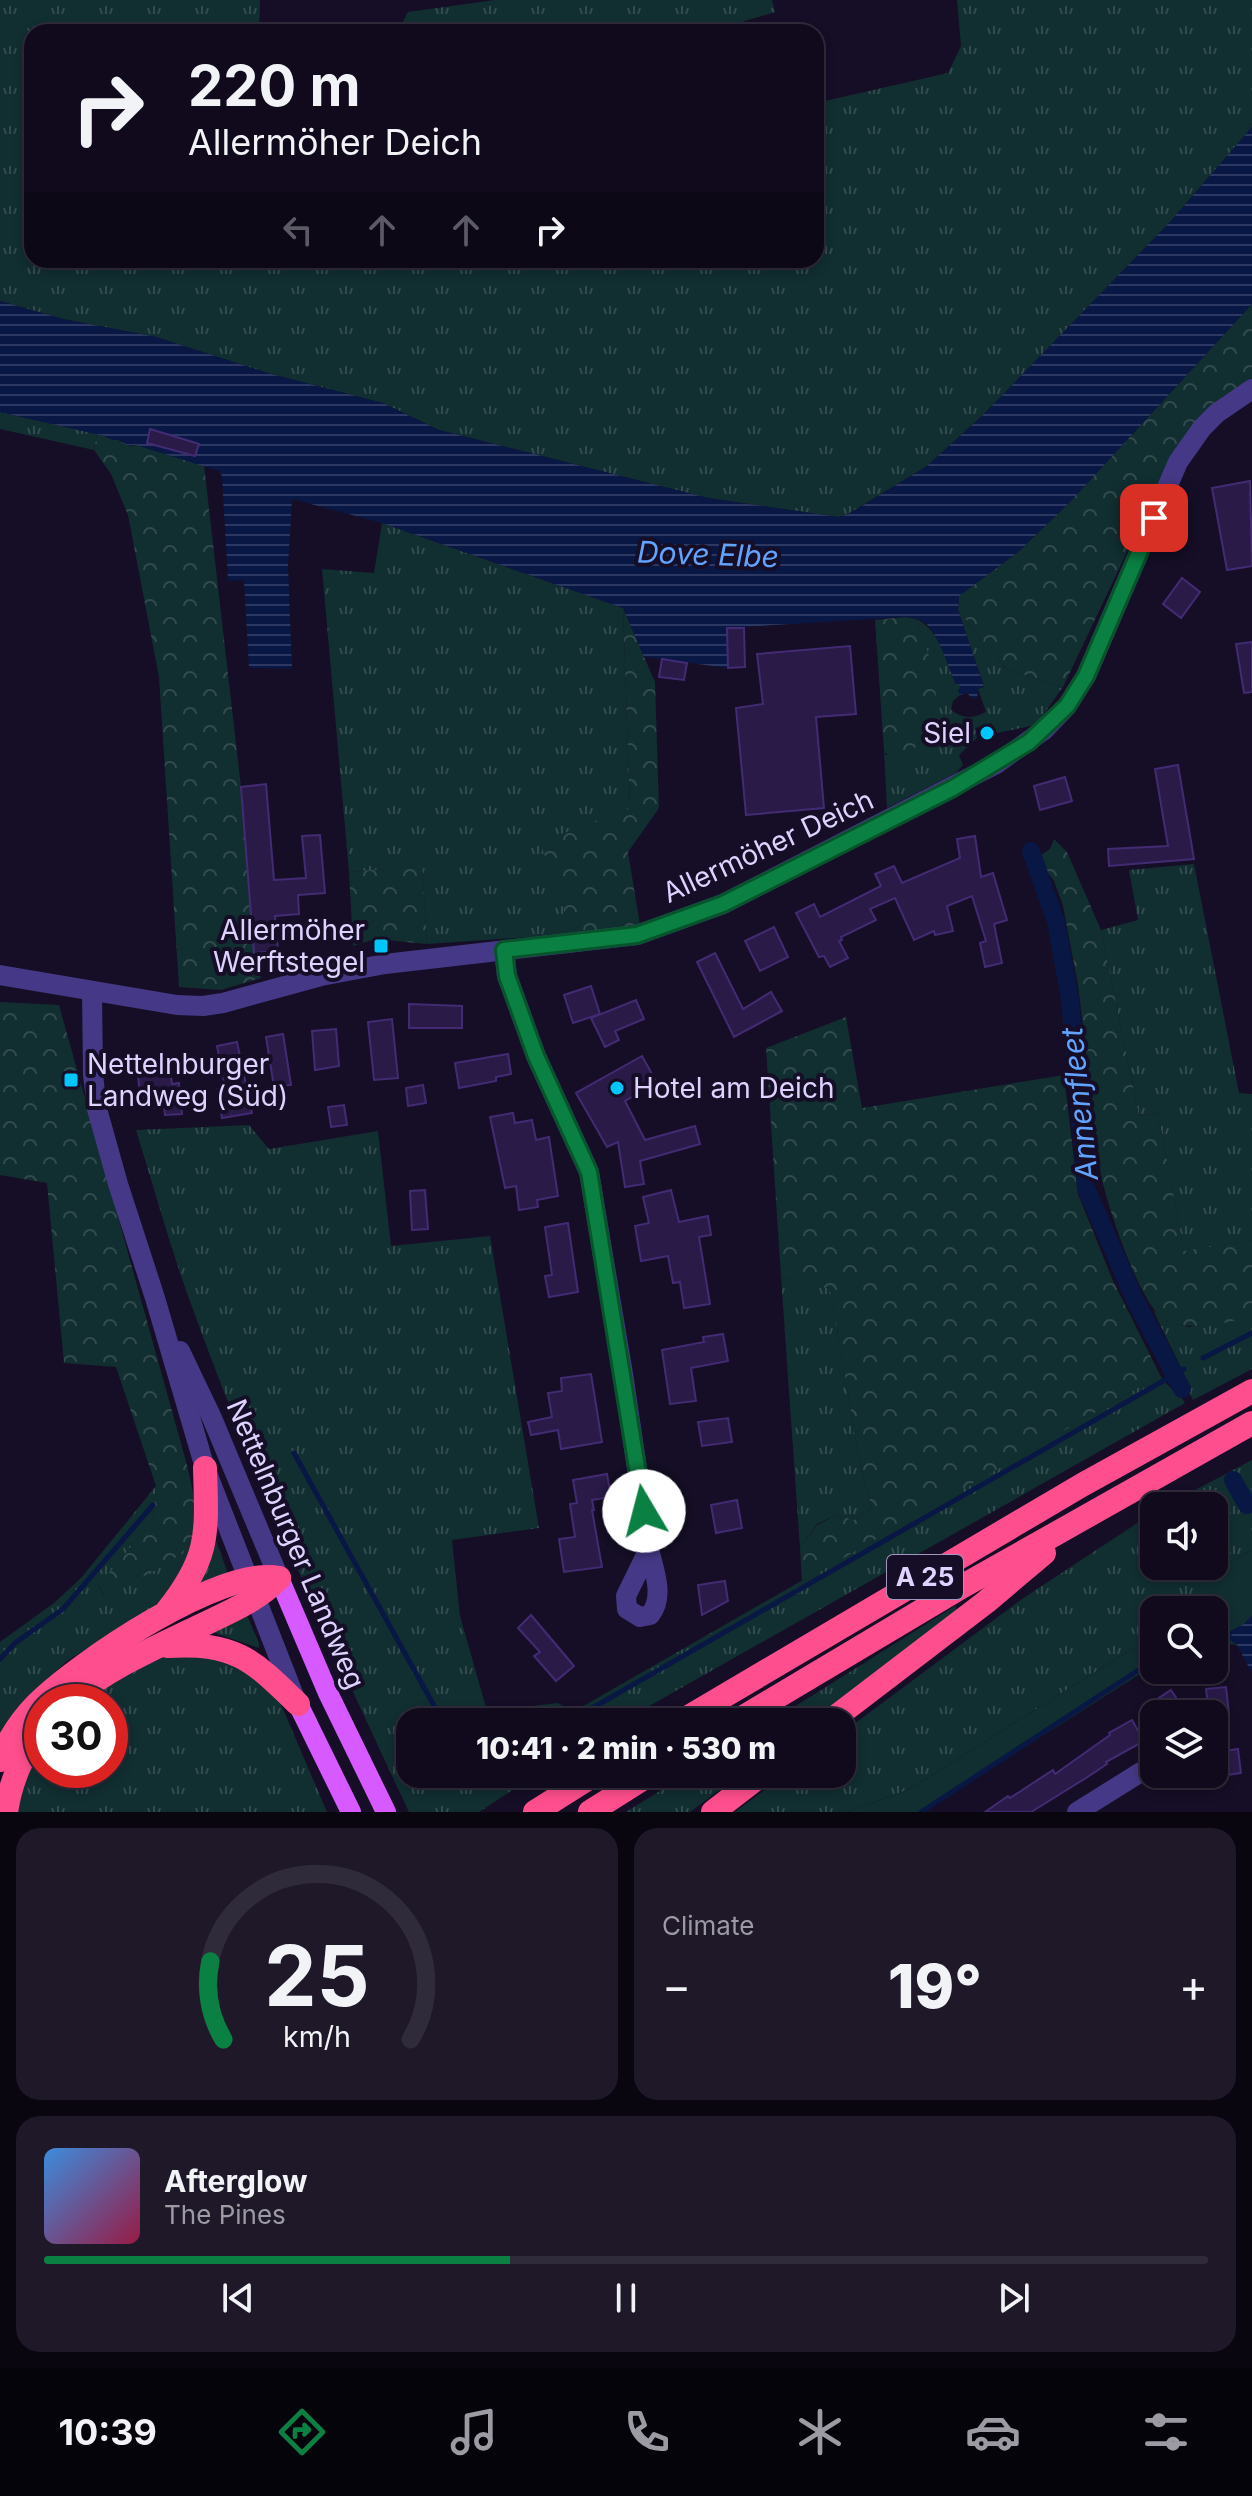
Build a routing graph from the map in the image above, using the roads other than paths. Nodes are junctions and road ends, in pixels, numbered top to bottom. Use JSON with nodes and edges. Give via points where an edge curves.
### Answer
{"nodes":[{"id":1,"x":1252,"y":389,"type":"edge"},
{"id":2,"x":504,"y":950,"type":"junction"},
{"id":3,"x":0,"y":975,"type":"edge"},
{"id":4,"x":92,"y":991,"type":"junction"},
{"id":5,"x":155,"y":1298,"type":"junction"},
{"id":6,"x":1252,"y":1391,"type":"edge"},
{"id":7,"x":1245,"y":1427,"type":"edge"},
{"id":8,"x":205,"y":1468,"type":"junction"},
{"id":9,"x":1096,"y":1510,"type":"junction"},
{"id":10,"x":649,"y":1549,"type":"dead end"},
{"id":11,"x":279,"y":1578,"type":"junction"},
{"id":12,"x":251,"y":1589,"type":"junction"},
{"id":13,"x":165,"y":1614,"type":"junction"},
{"id":14,"x":157,"y":1647,"type":"junction"},
{"id":15,"x":94,"y":1684,"type":"edge"},
{"id":16,"x":298,"y":1704,"type":"junction"},
{"id":17,"x":704,"y":1708,"type":"edge"},
{"id":18,"x":759,"y":1708,"type":"edge"},
{"id":19,"x":847,"y":1708,"type":"edge"},
{"id":20,"x":24,"y":1753,"type":"edge"},
{"id":21,"x":0,"y":1760,"type":"edge"},
{"id":22,"x":1140,"y":1773,"type":"edge"},
{"id":23,"x":573,"y":1788,"type":"edge"},
{"id":24,"x":628,"y":1788,"type":"edge"},
{"id":25,"x":744,"y":1788,"type":"edge"},
{"id":26,"x":6,"y":1812,"type":"edge"},
{"id":27,"x":351,"y":1812,"type":"edge"},
{"id":28,"x":386,"y":1812,"type":"edge"},
{"id":29,"x":535,"y":1812,"type":"edge"},
{"id":30,"x":590,"y":1812,"type":"edge"},
{"id":31,"x":713,"y":1812,"type":"edge"},
{"id":32,"x":1077,"y":1812,"type":"edge"}],
"edges":[{"from":1,"to":2,"type":"street","name":"Allermöher Deich","via":[[1217,413],[1182,454],[1086,676],[1067,706],[1029,742],[953,788],[723,904],[637,935]]},
{"from":2,"to":4,"type":"street","name":"Allermöher Deich","via":[[346,970],[203,1006]]},
{"from":2,"to":10,"type":"street","via":[[507,976],[536,1056],[589,1172]]},
{"from":3,"to":4,"type":"street","name":"Allermöher Deich"},
{"from":4,"to":5,"type":"street","name":"Nettelnburger Landweg","via":[[97,1109]]},
{"from":5,"to":8,"type":"street","name":"Nettelnburger Landweg"},
{"from":5,"to":11,"type":"street","name":"Nettelnburger Landweg"},
{"from":6,"to":17,"type":"highway","number":"A 25"},
{"from":7,"to":9,"type":"highway","number":"A 25"},
{"from":8,"to":12,"type":"street","name":"Nettelnburger Landweg"},
{"from":8,"to":13,"type":"highway","via":[[205,1541],[189,1580]]},
{"from":9,"to":18,"type":"highway","number":"A 25"},
{"from":9,"to":19,"type":"highway"},
{"from":11,"to":12,"type":"highway","via":[[258,1577]]},
{"from":11,"to":28,"type":"main road","name":"Nettelnburger Landweg"},
{"from":12,"to":13,"type":"highway","via":[[196,1599]]},
{"from":12,"to":14,"type":"highway"},
{"from":12,"to":16,"type":"street","name":"Nettelnburger Landweg"},
{"from":13,"to":21,"type":"highway","via":[[56,1686],[24,1718]]},
{"from":14,"to":15,"type":"highway"},
{"from":14,"to":16,"type":"highway","via":[[205,1646],[234,1652],[260,1666]]},
{"from":16,"to":27,"type":"main road","name":"Nettelnburger Landweg"},
{"from":20,"to":26,"type":"highway"},
{"from":22,"to":32,"type":"street"},
{"from":23,"to":29,"type":"highway"},
{"from":24,"to":30,"type":"highway"},
{"from":25,"to":31,"type":"highway"}]}
